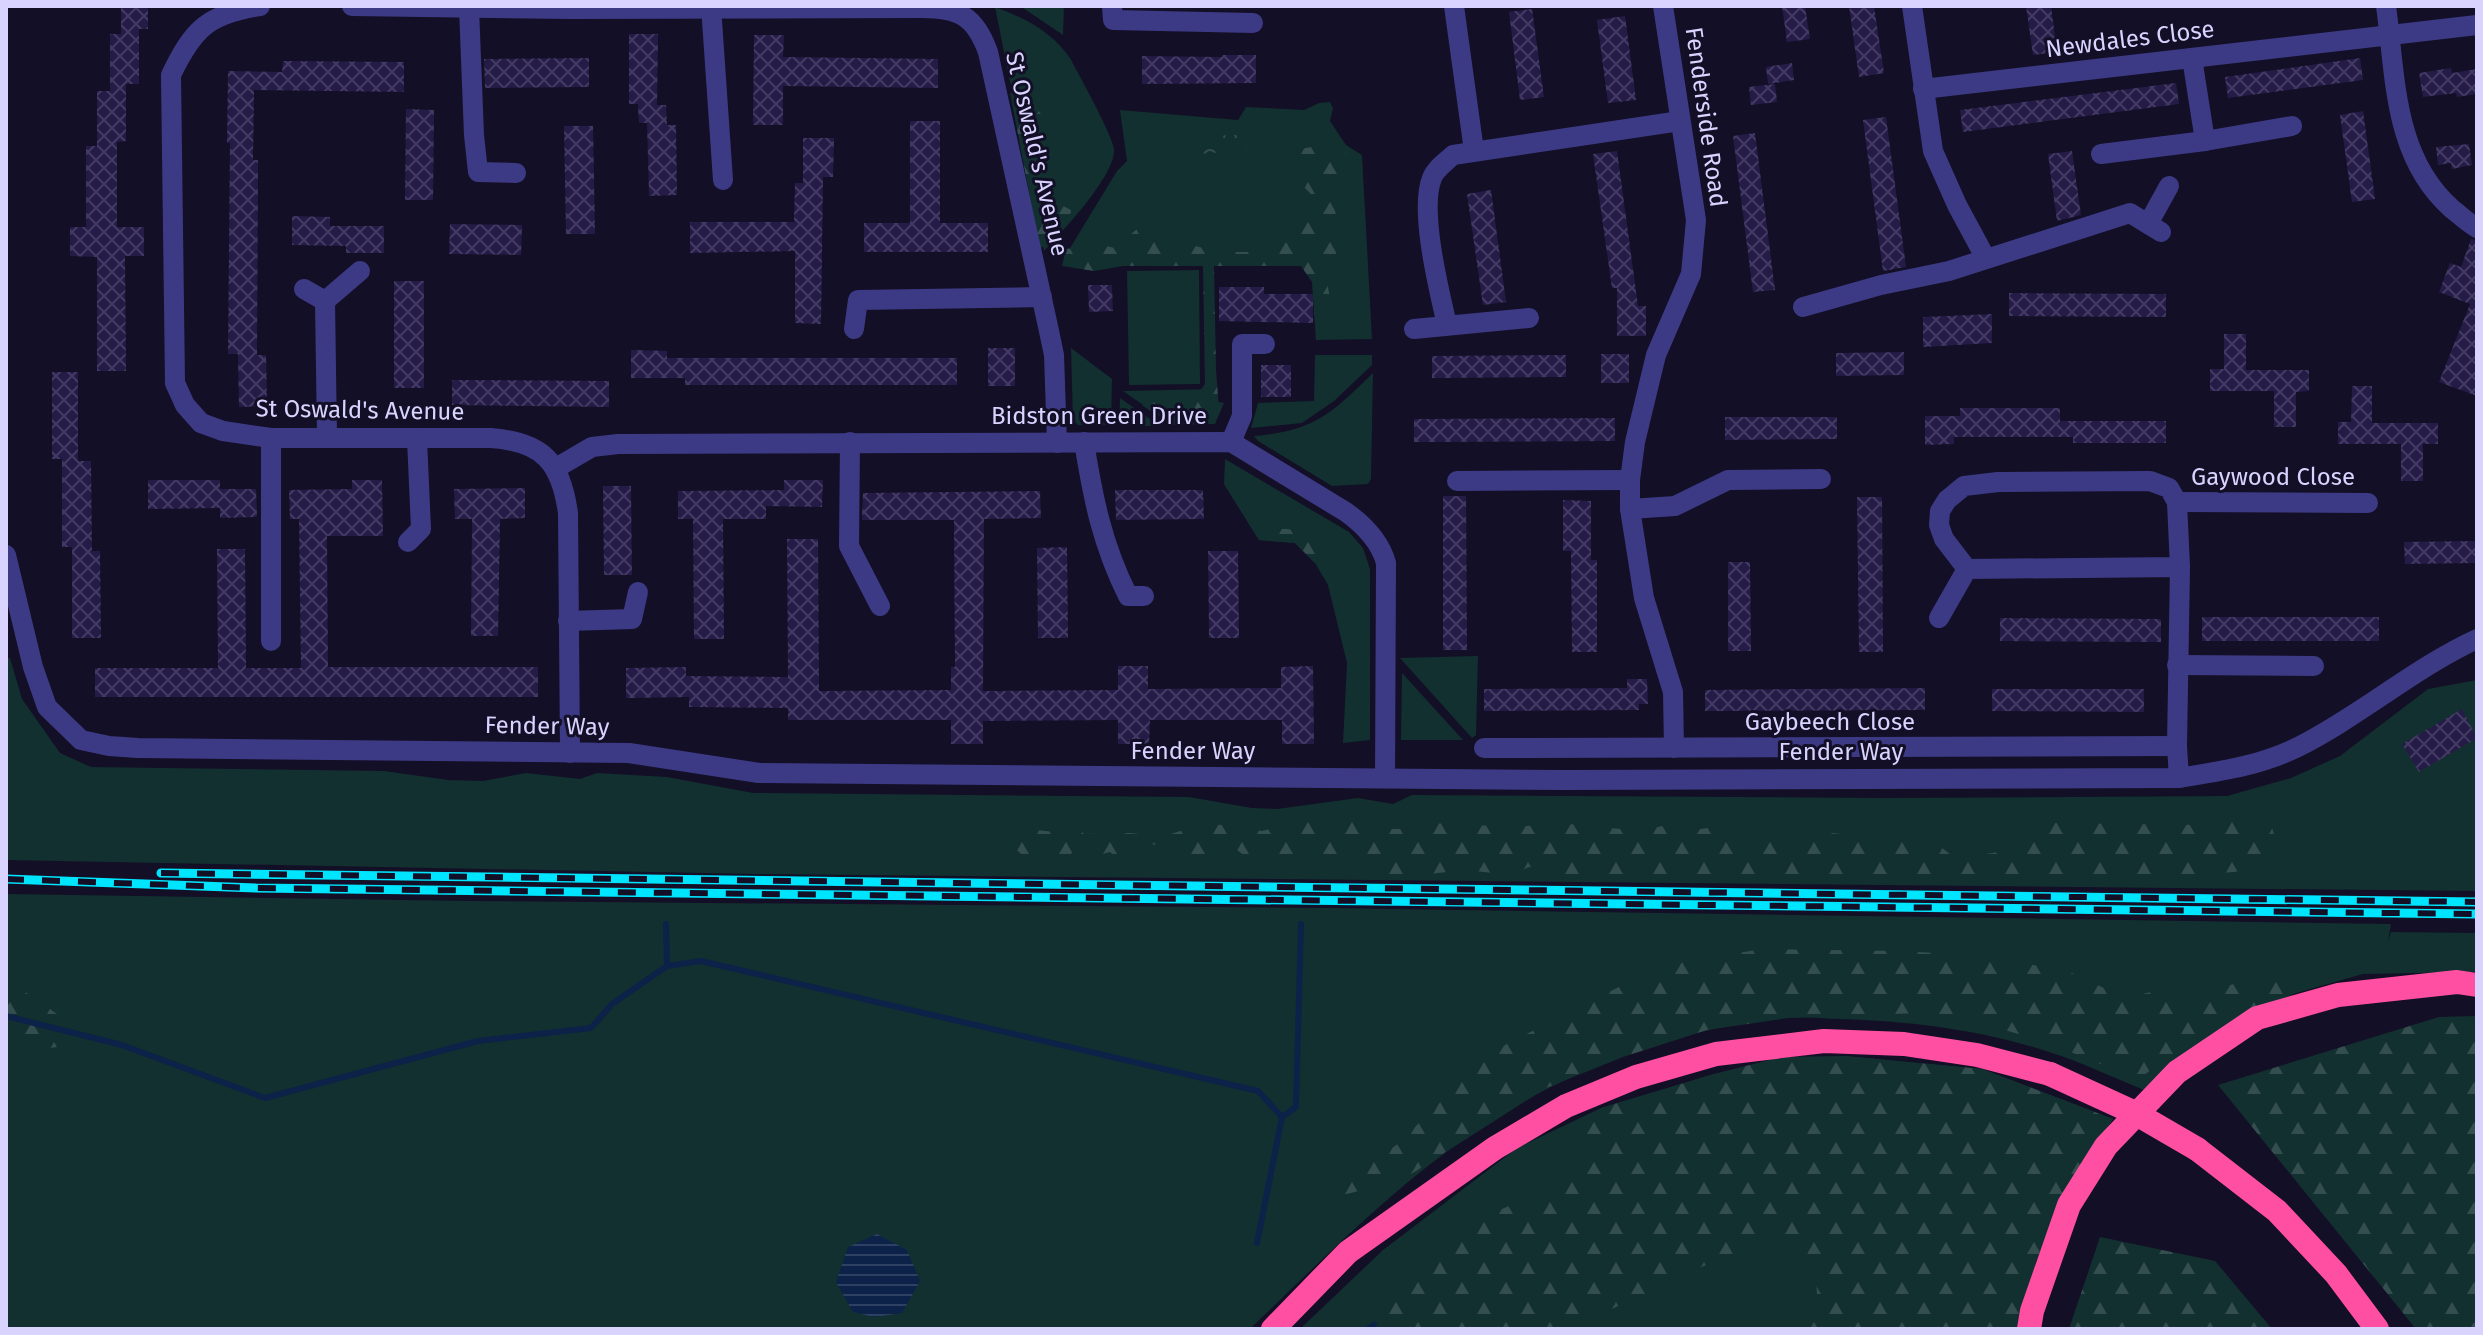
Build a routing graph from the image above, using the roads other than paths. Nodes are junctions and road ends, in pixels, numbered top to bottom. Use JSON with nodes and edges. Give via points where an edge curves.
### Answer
{"nodes":[{"id":1,"x":260,"y":6,"type":"edge"},
{"id":2,"x":352,"y":6,"type":"edge"},
{"id":3,"x":1112,"y":6,"type":"edge"},
{"id":4,"x":1454,"y":6,"type":"edge"},
{"id":5,"x":1663,"y":6,"type":"edge"},
{"id":6,"x":1912,"y":6,"type":"edge"},
{"id":7,"x":2386,"y":6,"type":"edge"},
{"id":8,"x":571,"y":7,"type":"edge"},
{"id":9,"x":711,"y":7,"type":"edge"},
{"id":10,"x":944,"y":7,"type":"edge"},
{"id":11,"x":235,"y":8,"type":"edge"},
{"id":12,"x":469,"y":8,"type":"junction"},
{"id":13,"x":1228,"y":15,"type":"edge"},
{"id":14,"x":1253,"y":23,"type":"dead end"},
{"id":15,"x":2477,"y":25,"type":"edge"},
{"id":16,"x":2390,"y":36,"type":"junction"},
{"id":17,"x":2192,"y":58,"type":"junction"},
{"id":18,"x":1923,"y":89,"type":"junction"},
{"id":19,"x":1680,"y":121,"type":"junction"},
{"id":20,"x":2292,"y":126,"type":"dead end"},
{"id":21,"x":2205,"y":141,"type":"junction"},
{"id":22,"x":1474,"y":151,"type":"junction"},
{"id":23,"x":2101,"y":154,"type":"dead end"},
{"id":24,"x":516,"y":173,"type":"dead end"},
{"id":25,"x":723,"y":180,"type":"dead end"},
{"id":26,"x":2169,"y":186,"type":"dead end"},
{"id":27,"x":2477,"y":228,"type":"edge"},
{"id":28,"x":1985,"y":257,"type":"junction"},
{"id":29,"x":360,"y":271,"type":"dead end"},
{"id":30,"x":304,"y":289,"type":"dead end"},
{"id":31,"x":1042,"y":297,"type":"junction"},
{"id":32,"x":325,"y":301,"type":"junction"},
{"id":33,"x":1803,"y":307,"type":"dead end"},
{"id":34,"x":1529,"y":318,"type":"dead end"},
{"id":35,"x":1447,"y":325,"type":"junction"},
{"id":36,"x":854,"y":329,"type":"dead end"},
{"id":37,"x":1414,"y":329,"type":"dead end"},
{"id":38,"x":1265,"y":344,"type":"dead end"},
{"id":39,"x":327,"y":437,"type":"junction"},
{"id":40,"x":271,"y":438,"type":"junction"},
{"id":41,"x":417,"y":439,"type":"junction"},
{"id":42,"x":850,"y":442,"type":"junction"},
{"id":43,"x":1084,"y":442,"type":"junction"},
{"id":44,"x":1231,"y":442,"type":"junction"},
{"id":45,"x":1057,"y":443,"type":"junction"},
{"id":46,"x":556,"y":468,"type":"junction"},
{"id":47,"x":1821,"y":479,"type":"dead end"},
{"id":48,"x":1630,"y":480,"type":"junction"},
{"id":49,"x":1457,"y":481,"type":"dead end"},
{"id":50,"x":2177,"y":502,"type":"junction"},
{"id":51,"x":2368,"y":503,"type":"dead end"},
{"id":52,"x":1630,"y":509,"type":"junction"},
{"id":53,"x":408,"y":542,"type":"dead end"},
{"id":54,"x":6,"y":555,"type":"edge"},
{"id":55,"x":2180,"y":567,"type":"junction"},
{"id":56,"x":1967,"y":569,"type":"junction"},
{"id":57,"x":638,"y":592,"type":"dead end"},
{"id":58,"x":1144,"y":596,"type":"dead end"},
{"id":59,"x":880,"y":606,"type":"dead end"},
{"id":60,"x":1939,"y":618,"type":"dead end"},
{"id":61,"x":568,"y":621,"type":"junction"},
{"id":62,"x":2477,"y":639,"type":"edge"},
{"id":63,"x":271,"y":641,"type":"dead end"},
{"id":64,"x":2177,"y":665,"type":"junction"},
{"id":65,"x":2314,"y":666,"type":"dead end"},
{"id":66,"x":2177,"y":746,"type":"junction"},
{"id":67,"x":1484,"y":748,"type":"dead end"},
{"id":68,"x":1674,"y":748,"type":"junction"},
{"id":69,"x":1565,"y":749,"type":"junction"},
{"id":70,"x":570,"y":753,"type":"junction"},
{"id":71,"x":1385,"y":778,"type":"junction"},
{"id":72,"x":2179,"y":778,"type":"junction"},
{"id":73,"x":1564,"y":780,"type":"junction"},
{"id":74,"x":2477,"y":985,"type":"edge"},
{"id":75,"x":1273,"y":1329,"type":"edge"},
{"id":76,"x":2029,"y":1329,"type":"edge"},
{"id":77,"x":2377,"y":1329,"type":"edge"}],
"edges":[{"from":1,"to":11,"type":"street","name":"St Oswald's Avenue"},
{"from":2,"to":12,"type":"street","name":"St Oswald's Avenue"},
{"from":3,"to":13,"type":"street","via":[[1113,20]]},
{"from":4,"to":22,"type":"street"},
{"from":5,"to":19,"type":"street","name":"Fenderside Road"},
{"from":6,"to":18,"type":"street"},
{"from":7,"to":16,"type":"street"},
{"from":8,"to":9,"type":"street","name":"St Oswald's Avenue"},
{"from":8,"to":12,"type":"street","name":"St Oswald's Avenue"},
{"from":9,"to":10,"type":"street","name":"St Oswald's Avenue"},
{"from":9,"to":25,"type":"street"},
{"from":10,"to":31,"type":"street","name":"St Oswald's Avenue","via":[[980,30],[988,52]]},
{"from":11,"to":40,"type":"street","name":"St Oswald's Avenue","via":[[195,32],[171,75],[174,374],[185,405],[201,423]]},
{"from":12,"to":24,"type":"street","via":[[478,172]]},
{"from":13,"to":14,"type":"street"},
{"from":15,"to":16,"type":"street","name":"Newdales Close"},
{"from":16,"to":17,"type":"street","name":"Newdales Close"},
{"from":16,"to":27,"type":"street","via":[[2404,133],[2420,171],[2444,201]]},
{"from":17,"to":18,"type":"street","name":"Newdales Close"},
{"from":17,"to":21,"type":"street"},
{"from":18,"to":28,"type":"street","via":[[1933,151]]},
{"from":19,"to":22,"type":"street"},
{"from":19,"to":48,"type":"street","name":"Fenderside Road","via":[[1696,220],[1691,274],[1656,355]]},
{"from":20,"to":21,"type":"street"},
{"from":21,"to":23,"type":"street"},
{"from":22,"to":35,"type":"street","via":[[1453,155],[1433,174],[1426,196]]},
{"from":26,"to":28,"type":"street","via":[[2155,228],[2130,213]]},
{"from":28,"to":33,"type":"street"},
{"from":29,"to":32,"type":"street"},
{"from":30,"to":32,"type":"street"},
{"from":31,"to":36,"type":"street","via":[[858,300]]},
{"from":31,"to":45,"type":"street","name":"St Oswald's Avenue","via":[[1054,355]]},
{"from":32,"to":39,"type":"street"},
{"from":34,"to":35,"type":"street"},
{"from":35,"to":37,"type":"street"},
{"from":38,"to":44,"type":"street","via":[[1242,344],[1242,416]]},
{"from":39,"to":40,"type":"street","name":"St Oswald's Avenue"},
{"from":39,"to":41,"type":"street","name":"St Oswald's Avenue"},
{"from":40,"to":63,"type":"street"},
{"from":41,"to":46,"type":"street","name":"St Oswald's Avenue","via":[[516,440],[536,449]]},
{"from":41,"to":53,"type":"street","via":[[421,529]]},
{"from":42,"to":45,"type":"street","name":"Bidston Green Drive"},
{"from":42,"to":46,"type":"street","name":"Bidston Green Drive","via":[[618,444],[592,447]]},
{"from":42,"to":59,"type":"street","via":[[849,546]]},
{"from":43,"to":44,"type":"street","name":"Bidston Green Drive"},
{"from":43,"to":45,"type":"street","name":"Bidston Green Drive"},
{"from":43,"to":58,"type":"street","via":[[1111,561],[1128,596]]},
{"from":44,"to":71,"type":"street","name":"Bidston Green Drive","via":[[1346,512],[1382,548]]},
{"from":46,"to":61,"type":"street","via":[[568,513]]},
{"from":47,"to":52,"type":"street","via":[[1728,480],[1675,506]]},
{"from":48,"to":49,"type":"street"},
{"from":48,"to":52,"type":"street","name":"Fenderside Road"},
{"from":50,"to":51,"type":"street","name":"Gaywood Close"},
{"from":50,"to":55,"type":"street"},
{"from":50,"to":56,"type":"street","via":[[2169,488],[2150,481],[1964,486],[1947,500],[1939,525]]},
{"from":52,"to":68,"type":"street","name":"Fenderside Road","via":[[1644,598],[1673,692]]},
{"from":54,"to":70,"type":"street","name":"Fender Way","via":[[47,707],[81,740],[138,748]]},
{"from":55,"to":56,"type":"street"},
{"from":55,"to":64,"type":"street"},
{"from":56,"to":60,"type":"street"},
{"from":57,"to":61,"type":"street","via":[[632,619]]},
{"from":61,"to":70,"type":"street"},
{"from":62,"to":72,"type":"street","name":"Fender Way","via":[[2297,747],[2232,770]]},
{"from":64,"to":65,"type":"street"},
{"from":64,"to":66,"type":"street"},
{"from":66,"to":68,"type":"street","name":"Gaybeech Close"},
{"from":66,"to":72,"type":"street"},
{"from":67,"to":69,"type":"street","name":"Gaybeech Close"},
{"from":68,"to":69,"type":"street","name":"Gaybeech Close"},
{"from":69,"to":73,"type":"street"},
{"from":70,"to":71,"type":"street","name":"Fender Way","via":[[629,753],[787,774]]},
{"from":71,"to":73,"type":"street","name":"Fender Way"},
{"from":72,"to":73,"type":"street","name":"Fender Way"},
{"from":74,"to":76,"type":"highway","via":[[2457,982],[2338,995],[2257,1018],[2177,1072],[2106,1146],[2069,1205]]},
{"from":75,"to":77,"type":"highway","bridge":true,"via":[[1348,1252],[1495,1148],[1566,1106],[1636,1077],[1716,1054],[1824,1041],[1904,1044],[1977,1055],[2050,1074],[2112,1101],[2197,1149],[2277,1211],[2336,1274]]}]}
